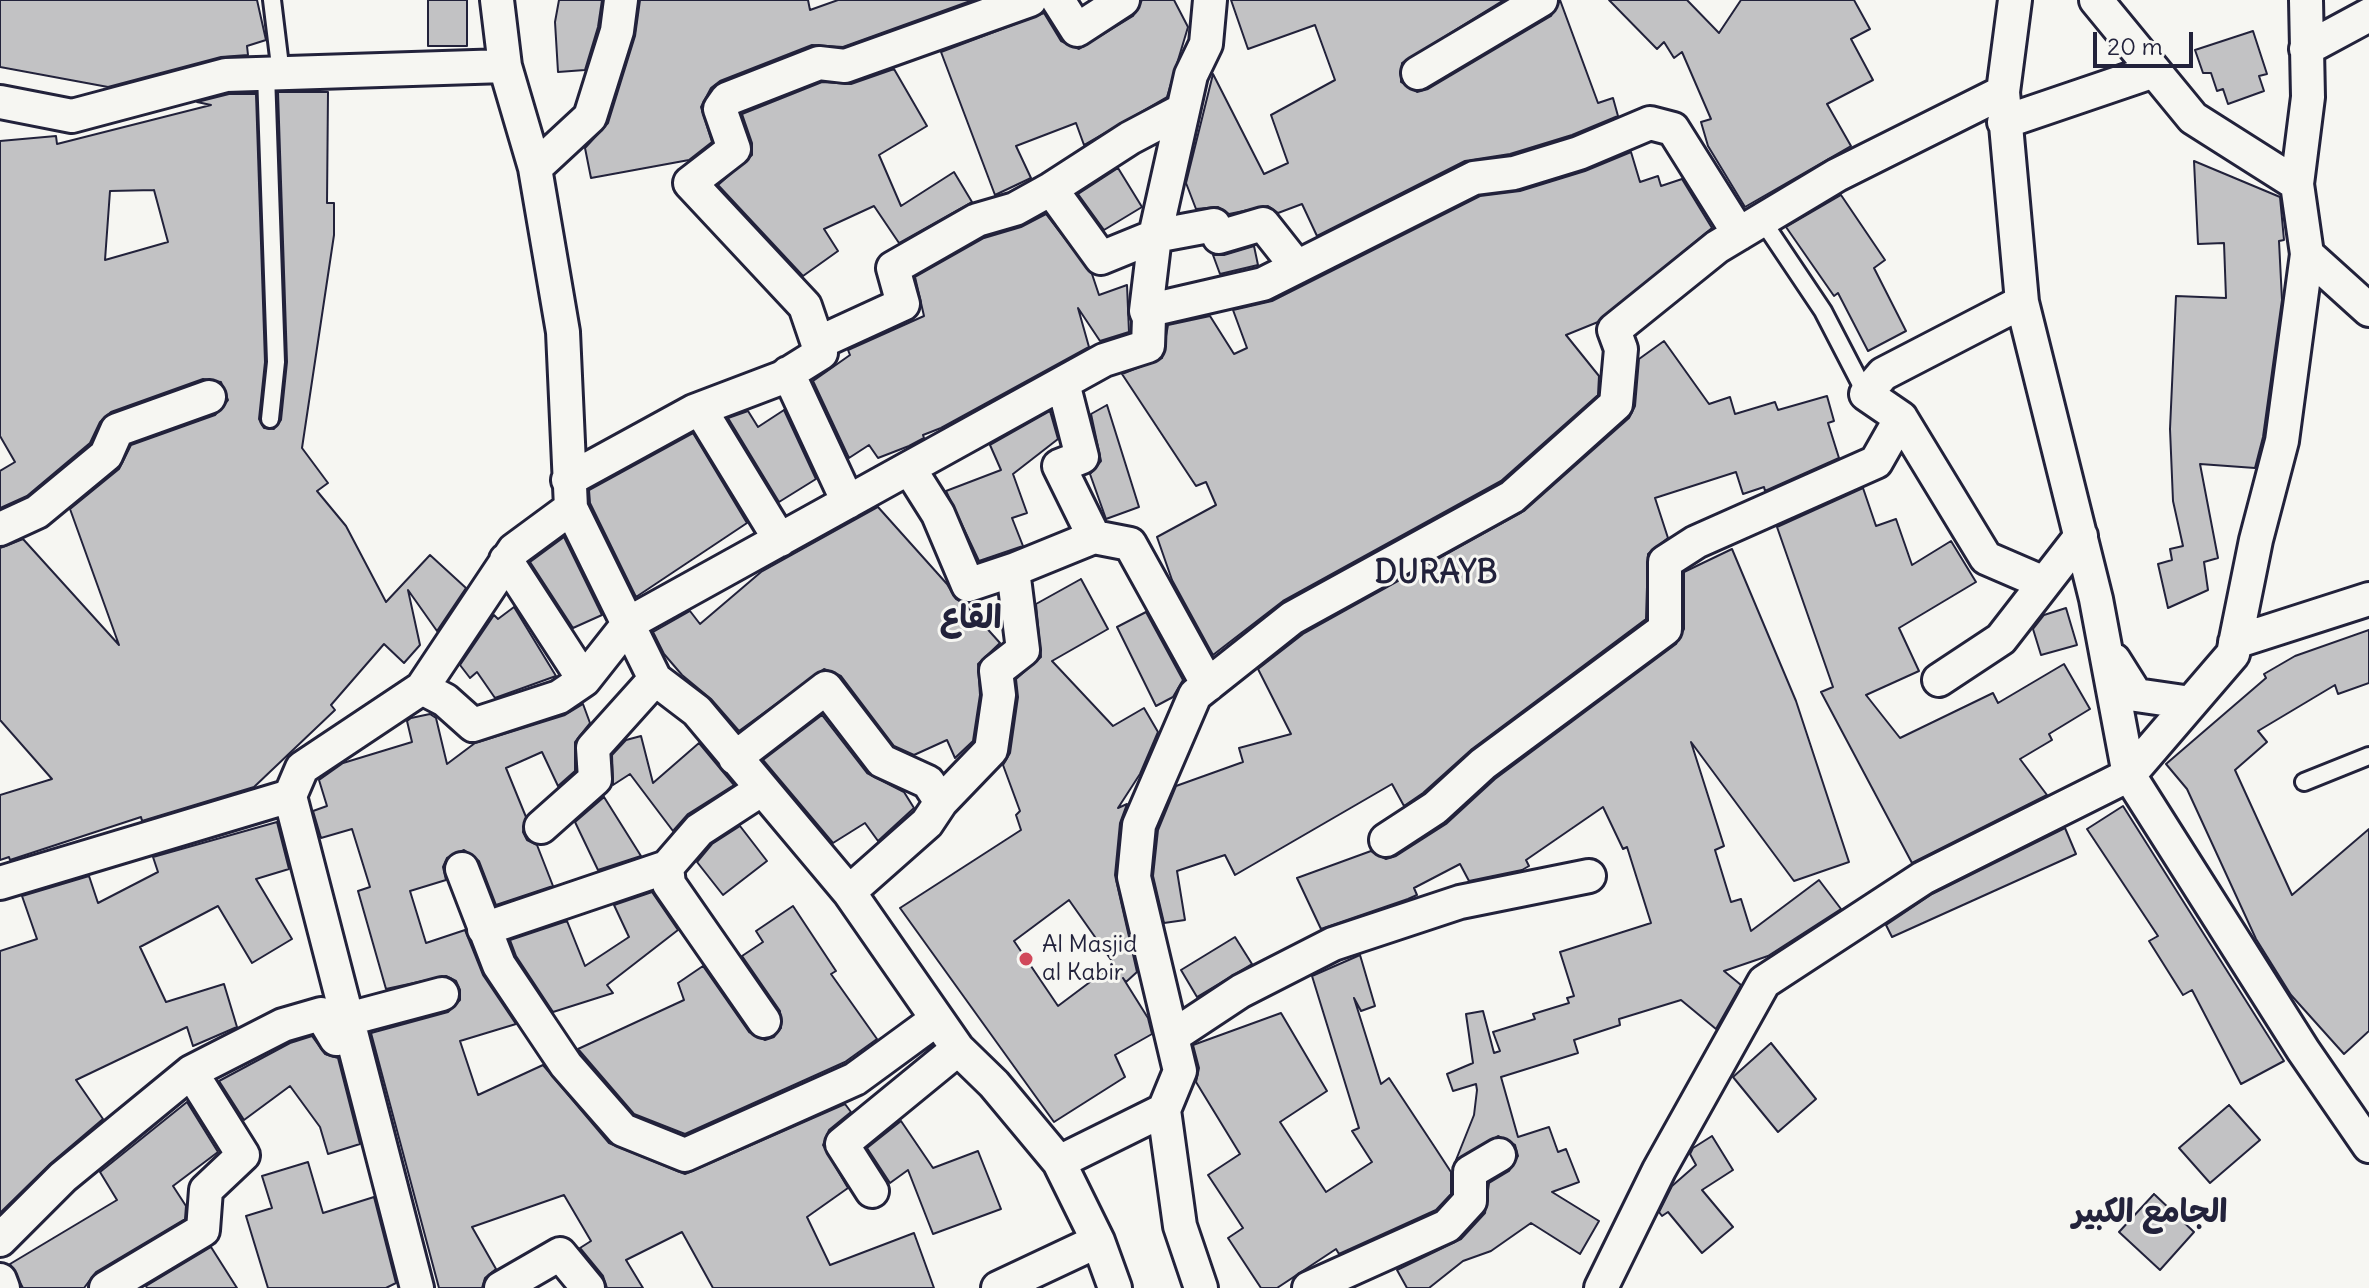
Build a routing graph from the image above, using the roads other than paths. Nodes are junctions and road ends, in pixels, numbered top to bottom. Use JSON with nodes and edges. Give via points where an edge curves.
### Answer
{"nodes":[{"id":1,"x":272,"y":0,"type":"edge"},
{"id":2,"x":497,"y":0,"type":"edge"},
{"id":3,"x":621,"y":0,"type":"edge"},
{"id":4,"x":1030,"y":0,"type":"edge"},
{"id":5,"x":1058,"y":0,"type":"edge"},
{"id":6,"x":1123,"y":0,"type":"edge"},
{"id":7,"x":1210,"y":0,"type":"edge"},
{"id":8,"x":1541,"y":0,"type":"edge"},
{"id":9,"x":2015,"y":0,"type":"edge"},
{"id":10,"x":2096,"y":0,"type":"edge"},
{"id":11,"x":2306,"y":0,"type":"edge"},
{"id":12,"x":2369,"y":15,"type":"edge"},
{"id":13,"x":2306,"y":49,"type":"junction"},
{"id":14,"x":505,"y":66,"type":"junction"},
{"id":15,"x":2154,"y":71,"type":"junction"},
{"id":16,"x":1418,"y":73,"type":"dead end"},
{"id":17,"x":274,"y":74,"type":"junction"},
{"id":18,"x":0,"y":102,"type":"edge"},
{"id":19,"x":2004,"y":107,"type":"junction"},
{"id":20,"x":1183,"y":110,"type":"junction"},
{"id":21,"x":535,"y":168,"type":"junction"},
{"id":22,"x":2297,"y":184,"type":"junction"},
{"id":23,"x":1051,"y":189,"type":"junction"},
{"id":24,"x":1750,"y":227,"type":"junction"},
{"id":25,"x":1155,"y":236,"type":"junction"},
{"id":26,"x":2307,"y":254,"type":"junction"},
{"id":27,"x":1297,"y":267,"type":"junction"},
{"id":28,"x":2022,"y":302,"type":"junction"},
{"id":29,"x":2369,"y":310,"type":"edge"},
{"id":30,"x":1146,"y":311,"type":"junction"},
{"id":31,"x":818,"y":343,"type":"junction"},
{"id":32,"x":788,"y":373,"type":"junction"},
{"id":33,"x":1063,"y":383,"type":"junction"},
{"id":34,"x":1866,"y":394,"type":"junction"},
{"id":35,"x":209,"y":397,"type":"dead end"},
{"id":36,"x":700,"y":409,"type":"junction"},
{"id":37,"x":1901,"y":418,"type":"junction"},
{"id":38,"x":270,"y":419,"type":"dead end"},
{"id":39,"x":909,"y":468,"type":"junction"},
{"id":40,"x":569,"y":494,"type":"junction"},
{"id":41,"x":848,"y":502,"type":"junction"},
{"id":42,"x":0,"y":528,"type":"edge"},
{"id":43,"x":2081,"y":536,"type":"junction"},
{"id":44,"x":1094,"y":537,"type":"junction"},
{"id":45,"x":780,"y":540,"type":"junction"},
{"id":46,"x":506,"y":560,"type":"junction"},
{"id":47,"x":1013,"y":570,"type":"junction"},
{"id":48,"x":2044,"y":583,"type":"junction"},
{"id":49,"x":2369,"y":599,"type":"edge"},
{"id":50,"x":629,"y":623,"type":"junction"},
{"id":51,"x":2235,"y":642,"type":"junction"},
{"id":52,"x":2104,"y":644,"type":"junction"},
{"id":53,"x":655,"y":679,"type":"junction"},
{"id":54,"x":584,"y":680,"type":"junction"},
{"id":55,"x":1939,"y":680,"type":"dead end"},
{"id":56,"x":1208,"y":685,"type":"junction"},
{"id":57,"x":422,"y":688,"type":"junction"},
{"id":58,"x":2191,"y":703,"type":"junction"},
{"id":59,"x":2369,"y":756,"type":"edge"},
{"id":60,"x":735,"y":758,"type":"junction"},
{"id":61,"x":2129,"y":775,"type":"junction"},
{"id":62,"x":2304,"y":782,"type":"dead end"},
{"id":63,"x":762,"y":789,"type":"junction"},
{"id":64,"x":290,"y":796,"type":"junction"},
{"id":65,"x":941,"y":802,"type":"junction"},
{"id":66,"x":541,"y":827,"type":"dead end"},
{"id":67,"x":1386,"y":840,"type":"dead end"},
{"id":68,"x":667,"y":867,"type":"junction"},
{"id":69,"x":462,"y":869,"type":"dead end"},
{"id":70,"x":1589,"y":876,"type":"dead end"},
{"id":71,"x":0,"y":883,"type":"edge"},
{"id":72,"x":849,"y":892,"type":"junction"},
{"id":73,"x":484,"y":929,"type":"junction"},
{"id":74,"x":442,"y":994,"type":"dead end"},
{"id":75,"x":937,"y":1019,"type":"junction"},
{"id":76,"x":764,"y":1021,"type":"dead end"},
{"id":77,"x":349,"y":1027,"type":"junction"},
{"id":78,"x":1173,"y":1036,"type":"junction"},
{"id":79,"x":958,"y":1049,"type":"junction"},
{"id":80,"x":191,"y":1072,"type":"junction"},
{"id":81,"x":1164,"y":1110,"type":"junction"},
{"id":82,"x":2369,"y":1146,"type":"edge"},
{"id":83,"x":1499,"y":1155,"type":"dead end"},
{"id":84,"x":1059,"y":1162,"type":"junction"},
{"id":85,"x":872,"y":1191,"type":"dead end"},
{"id":86,"x":0,"y":1240,"type":"edge"},
{"id":87,"x":1098,"y":1241,"type":"junction"},
{"id":88,"x":0,"y":1280,"type":"edge"},
{"id":89,"x":1320,"y":1286,"type":"edge"},
{"id":90,"x":417,"y":1287,"type":"edge"},
{"id":91,"x":3,"y":1288,"type":"edge"},
{"id":92,"x":106,"y":1288,"type":"edge"},
{"id":93,"x":501,"y":1288,"type":"edge"},
{"id":94,"x":588,"y":1288,"type":"edge"},
{"id":95,"x":998,"y":1288,"type":"edge"},
{"id":96,"x":1115,"y":1288,"type":"edge"},
{"id":97,"x":1201,"y":1288,"type":"edge"},
{"id":98,"x":1601,"y":1288,"type":"edge"}],
"edges":[{"from":1,"to":17,"type":"lane"},
{"from":2,"to":14,"type":"street"},
{"from":3,"to":21,"type":"street","via":[[617,31],[590,117]]},
{"from":4,"to":31,"type":"street","via":[[845,66],[819,63],[727,99],[720,109],[734,149],[690,183],[805,306]]},
{"from":5,"to":6,"type":"street","via":[[1077,30]]},
{"from":7,"to":20,"type":"street","via":[[1206,44]]},
{"from":8,"to":16,"type":"street"},
{"from":9,"to":19,"type":"street"},
{"from":10,"to":15,"type":"street"},
{"from":11,"to":13,"type":"street"},
{"from":12,"to":13,"type":"street"},
{"from":13,"to":22,"type":"street","via":[[2308,97]]},
{"from":14,"to":17,"type":"street"},
{"from":14,"to":21,"type":"street"},
{"from":15,"to":19,"type":"street"},
{"from":15,"to":22,"type":"street","via":[[2193,118]]},
{"from":17,"to":18,"type":"street","via":[[226,75],[72,116]]},
{"from":17,"to":38,"type":"lane","via":[[276,362]]},
{"from":19,"to":24,"type":"street","via":[[1837,175]]},
{"from":19,"to":28,"type":"street"},
{"from":20,"to":23,"type":"street"},
{"from":20,"to":25,"type":"street"},
{"from":21,"to":40,"type":"street","via":[[563,332]]},
{"from":22,"to":26,"type":"street"},
{"from":23,"to":25,"type":"street","via":[[1101,258]]},
{"from":23,"to":31,"type":"street","via":[[1015,209],[977,220],[893,268],[903,304]]},
{"from":24,"to":27,"type":"street","via":[[1673,129],[1650,123],[1579,153],[1514,173],[1474,178]]},
{"from":24,"to":34,"type":"lane","via":[[1823,311]]},
{"from":24,"to":56,"type":"street","via":[[1614,330],[1621,349],[1616,404],[1512,497],[1292,618]]},
{"from":25,"to":27,"type":"street","via":[[1214,225],[1219,237],[1263,224]]},
{"from":25,"to":30,"type":"street"},
{"from":26,"to":29,"type":"street"},
{"from":26,"to":51,"type":"street","via":[[2282,441]]},
{"from":27,"to":30,"type":"street","via":[[1263,284]]},
{"from":28,"to":34,"type":"street","via":[[1883,374]]},
{"from":28,"to":43,"type":"street"},
{"from":30,"to":33,"type":"street","via":[[1148,346],[1104,360]]},
{"from":31,"to":32,"type":"street","via":[[821,353]]},
{"from":32,"to":36,"type":"street"},
{"from":32,"to":41,"type":"street"},
{"from":33,"to":39,"type":"street"},
{"from":33,"to":44,"type":"street","via":[[1082,457],[1059,466]]},
{"from":34,"to":37,"type":"street"},
{"from":35,"to":42,"type":"street","via":[[117,430],[106,455],[37,512]]},
{"from":36,"to":40,"type":"street"},
{"from":36,"to":45,"type":"street"},
{"from":37,"to":48,"type":"street","via":[[1986,558]]},
{"from":37,"to":67,"type":"street","via":[[1876,462],[1696,542],[1665,562],[1665,629],[1483,764],[1435,808]]},
{"from":39,"to":41,"type":"street"},
{"from":39,"to":47,"type":"street","via":[[938,514],[968,585]]},
{"from":40,"to":46,"type":"street"},
{"from":40,"to":50,"type":"street"},
{"from":41,"to":45,"type":"street"},
{"from":43,"to":48,"type":"street"},
{"from":43,"to":52,"type":"street"},
{"from":44,"to":47,"type":"street"},
{"from":44,"to":56,"type":"street","via":[[1130,544]]},
{"from":45,"to":50,"type":"street"},
{"from":46,"to":54,"type":"street"},
{"from":46,"to":57,"type":"street"},
{"from":47,"to":65,"type":"street","via":[[1023,650],[996,671],[999,695],[991,750]]},
{"from":48,"to":55,"type":"street","via":[[2001,639]]},
{"from":49,"to":51,"type":"street"},
{"from":50,"to":53,"type":"street"},
{"from":50,"to":54,"type":"street"},
{"from":51,"to":58,"type":"street","via":[[2233,654]]},
{"from":52,"to":58,"type":"street","via":[[2136,695]]},
{"from":52,"to":61,"type":"street"},
{"from":53,"to":60,"type":"street","via":[[697,711]]},
{"from":53,"to":66,"type":"street","via":[[593,748],[595,779]]},
{"from":54,"to":57,"type":"street","via":[[559,697],[473,725]]},
{"from":56,"to":78,"type":"street","via":[[1195,695],[1139,825],[1134,877]]},
{"from":57,"to":64,"type":"street","via":[[302,768]]},
{"from":58,"to":61,"type":"street"},
{"from":59,"to":62,"type":"lane"},
{"from":60,"to":63,"type":"street"},
{"from":60,"to":65,"type":"street","via":[[826,688],[882,761],[928,782]]},
{"from":61,"to":82,"type":"street"},
{"from":61,"to":98,"type":"street","via":[[1923,878],[1764,982],[1659,1170]]},
{"from":63,"to":68,"type":"street","via":[[699,830]]},
{"from":63,"to":72,"type":"street"},
{"from":64,"to":71,"type":"street"},
{"from":64,"to":77,"type":"street"},
{"from":65,"to":72,"type":"street","via":[[927,823]]},
{"from":68,"to":73,"type":"street"},
{"from":68,"to":76,"type":"street","via":[[669,884]]},
{"from":69,"to":73,"type":"street"},
{"from":70,"to":78,"type":"street","via":[[1460,902],[1333,944],[1241,991]]},
{"from":72,"to":75,"type":"street"},
{"from":73,"to":75,"type":"street","via":[[499,965],[575,1076],[623,1130],[685,1155],[855,1079]]},
{"from":74,"to":77,"type":"street"},
{"from":75,"to":79,"type":"street"},
{"from":77,"to":80,"type":"street","via":[[336,1039],[321,1014],[283,1025]]},
{"from":77,"to":90,"type":"street"},
{"from":78,"to":81,"type":"street","via":[[1180,1071]]},
{"from":79,"to":84,"type":"street"},
{"from":79,"to":85,"type":"street","via":[[842,1144]]},
{"from":80,"to":86,"type":"street","via":[[63,1177]]},
{"from":80,"to":92,"type":"street","via":[[243,1155],[206,1190],[203,1230]]},
{"from":81,"to":84,"type":"street"},
{"from":81,"to":97,"type":"street","via":[[1180,1226]]},
{"from":83,"to":89,"type":"street","via":[[1470,1172],[1470,1201],[1447,1226]]},
{"from":84,"to":87,"type":"street"},
{"from":87,"to":95,"type":"street"},
{"from":87,"to":96,"type":"street"},
{"from":88,"to":91,"type":"street"},
{"from":93,"to":94,"type":"street","via":[[560,1254]]}]}
